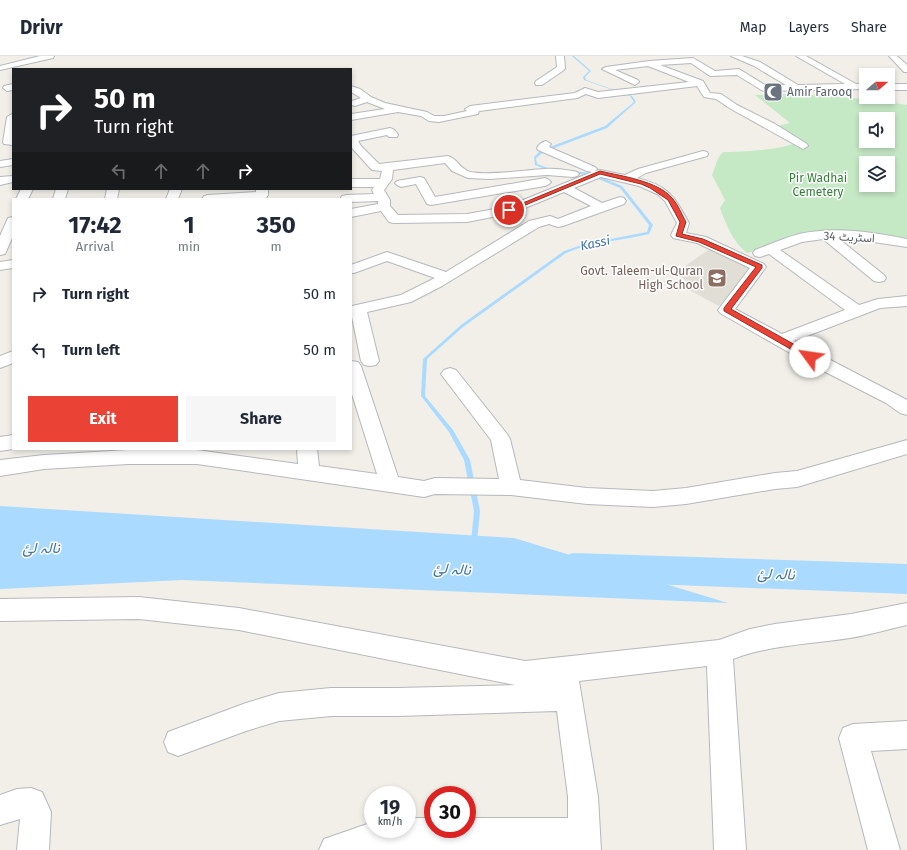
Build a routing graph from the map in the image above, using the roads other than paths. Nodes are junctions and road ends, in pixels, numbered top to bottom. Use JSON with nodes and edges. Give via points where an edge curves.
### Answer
{"nodes":[{"id":1,"x":48,"y":56,"type":"edge"},
{"id":2,"x":560,"y":56,"type":"edge"},
{"id":3,"x":657,"y":56,"type":"edge"},
{"id":4,"x":735,"y":56,"type":"edge"},
{"id":5,"x":800,"y":56,"type":"edge"},
{"id":6,"x":893,"y":56,"type":"edge"},
{"id":7,"x":625,"y":58,"type":"dead end"},
{"id":8,"x":688,"y":58,"type":"edge"},
{"id":9,"x":0,"y":61,"type":"edge"},
{"id":10,"x":669,"y":62,"type":"junction"},
{"id":11,"x":649,"y":63,"type":"junction"},
{"id":12,"x":638,"y":64,"type":"junction"},
{"id":13,"x":0,"y":68,"type":"edge"},
{"id":14,"x":907,"y":70,"type":"edge"},
{"id":15,"x":680,"y":74,"type":"junction"},
{"id":16,"x":660,"y":78,"type":"dead end"},
{"id":17,"x":813,"y":79,"type":"dead end"},
{"id":18,"x":539,"y":82,"type":"dead end"},
{"id":19,"x":626,"y":83,"type":"dead end"},
{"id":20,"x":740,"y":84,"type":"dead end"},
{"id":21,"x":756,"y":84,"type":"junction"},
{"id":22,"x":704,"y":85,"type":"junction"},
{"id":23,"x":826,"y":86,"type":"junction"},
{"id":24,"x":854,"y":86,"type":"junction"},
{"id":25,"x":859,"y":86,"type":"edge"},
{"id":26,"x":796,"y":87,"type":"junction"},
{"id":27,"x":895,"y":87,"type":"edge"},
{"id":28,"x":907,"y":87,"type":"edge"},
{"id":29,"x":352,"y":89,"type":"edge"},
{"id":30,"x":368,"y":99,"type":"junction"},
{"id":31,"x":352,"y":104,"type":"edge"},
{"id":32,"x":400,"y":109,"type":"junction"},
{"id":33,"x":352,"y":116,"type":"edge"},
{"id":34,"x":0,"y":121,"type":"edge"},
{"id":35,"x":12,"y":122,"type":"edge"},
{"id":36,"x":393,"y":135,"type":"dead end"},
{"id":37,"x":355,"y":136,"type":"edge"},
{"id":38,"x":12,"y":143,"type":"edge"},
{"id":39,"x":12,"y":146,"type":"edge"},
{"id":40,"x":803,"y":146,"type":"dead end"},
{"id":41,"x":546,"y":148,"type":"dead end"},
{"id":42,"x":0,"y":150,"type":"edge"},
{"id":43,"x":703,"y":154,"type":"dead end"},
{"id":44,"x":12,"y":162,"type":"edge"},
{"id":45,"x":0,"y":164,"type":"edge"},
{"id":46,"x":388,"y":167,"type":"junction"},
{"id":47,"x":447,"y":172,"type":"dead end"},
{"id":48,"x":573,"y":174,"type":"junction"},
{"id":49,"x":595,"y":175,"type":"junction"},
{"id":50,"x":12,"y":179,"type":"edge"},
{"id":51,"x":627,"y":179,"type":"junction"},
{"id":52,"x":0,"y":182,"type":"edge"},
{"id":53,"x":352,"y":183,"type":"edge"},
{"id":54,"x":383,"y":183,"type":"junction"},
{"id":55,"x":401,"y":183,"type":"dead end"},
{"id":56,"x":564,"y":187,"type":"junction"},
{"id":57,"x":262,"y":190,"type":"edge"},
{"id":58,"x":466,"y":195,"type":"junction"},
{"id":59,"x":240,"y":198,"type":"edge"},
{"id":60,"x":352,"y":200,"type":"edge"},
{"id":61,"x":620,"y":201,"type":"dead end"},
{"id":62,"x":386,"y":207,"type":"junction"},
{"id":63,"x":601,"y":207,"type":"junction"},
{"id":64,"x":352,"y":213,"type":"edge"},
{"id":65,"x":12,"y":223,"type":"edge"},
{"id":66,"x":352,"y":224,"type":"edge"},
{"id":67,"x":826,"y":235,"type":"junction"},
{"id":68,"x":907,"y":243,"type":"edge"},
{"id":69,"x":770,"y":249,"type":"junction"},
{"id":70,"x":0,"y":251,"type":"edge"},
{"id":71,"x":12,"y":252,"type":"edge"},
{"id":72,"x":0,"y":256,"type":"edge"},
{"id":73,"x":12,"y":264,"type":"edge"},
{"id":74,"x":0,"y":266,"type":"edge"},
{"id":75,"x":760,"y":267,"type":"junction"},
{"id":76,"x":354,"y":269,"type":"dead end"},
{"id":77,"x":447,"y":277,"type":"junction"},
{"id":78,"x":879,"y":278,"type":"dead end"},
{"id":79,"x":907,"y":301,"type":"edge"},
{"id":80,"x":355,"y":307,"type":"edge"},
{"id":81,"x":857,"y":311,"type":"junction"},
{"id":82,"x":782,"y":340,"type":"junction"},
{"id":83,"x":12,"y":357,"type":"edge"},
{"id":84,"x":0,"y":363,"type":"edge"},
{"id":85,"x":361,"y":363,"type":"edge"},
{"id":86,"x":450,"y":374,"type":"dead end"},
{"id":87,"x":907,"y":409,"type":"edge"},
{"id":88,"x":12,"y":442,"type":"edge"},
{"id":89,"x":0,"y":444,"type":"edge"},
{"id":90,"x":907,"y":447,"type":"edge"},
{"id":91,"x":307,"y":450,"type":"edge"},
{"id":92,"x":210,"y":454,"type":"edge"},
{"id":93,"x":74,"y":455,"type":"edge"},
{"id":94,"x":262,"y":458,"type":"edge"},
{"id":95,"x":0,"y":468,"type":"edge"},
{"id":96,"x":309,"y":473,"type":"junction"},
{"id":97,"x":390,"y":484,"type":"junction"},
{"id":98,"x":511,"y":487,"type":"junction"},
{"id":99,"x":0,"y":610,"type":"edge"},
{"id":100,"x":907,"y":614,"type":"edge"},
{"id":101,"x":719,"y":652,"type":"junction"},
{"id":102,"x":567,"y":684,"type":"junction"},
{"id":103,"x":907,"y":735,"type":"edge"},
{"id":104,"x":178,"y":742,"type":"dead end"},
{"id":105,"x":0,"y":810,"type":"edge"},
{"id":106,"x":584,"y":842,"type":"edge"},
{"id":107,"x":33,"y":850,"type":"edge"},
{"id":108,"x":335,"y":850,"type":"edge"},
{"id":109,"x":730,"y":850,"type":"edge"},
{"id":110,"x":884,"y":850,"type":"edge"}],
"edges":[{"from":1,"to":9,"type":"street"},
{"from":1,"to":13,"type":"street"},
{"from":2,"to":18,"type":"street","via":[[561,68]]},
{"from":3,"to":10,"type":"street"},
{"from":4,"to":26,"type":"street","via":[[757,64]]},
{"from":5,"to":24,"type":"street"},
{"from":6,"to":14,"type":"street"},
{"from":7,"to":12,"type":"street"},
{"from":8,"to":10,"type":"street"},
{"from":8,"to":21,"type":"street","via":[[713,74],[738,72]]},
{"from":10,"to":11,"type":"street"},
{"from":11,"to":12,"type":"street"},
{"from":11,"to":15,"type":"street"},
{"from":12,"to":19,"type":"street","via":[[606,69],[638,81]]},
{"from":15,"to":16,"type":"street"},
{"from":15,"to":22,"type":"street"},
{"from":17,"to":23,"type":"street"},
{"from":20,"to":21,"type":"street"},
{"from":21,"to":26,"type":"street","via":[[763,88]]},
{"from":22,"to":32,"type":"street","via":[[598,95],[585,91],[576,95],[470,109],[474,112],[435,119]]},
{"from":22,"to":40,"type":"street","via":[[707,95],[718,96]]},
{"from":23,"to":24,"type":"street"},
{"from":23,"to":26,"type":"street"},
{"from":24,"to":25,"type":"street"},
{"from":27,"to":28,"type":"street"},
{"from":29,"to":30,"type":"street"},
{"from":30,"to":31,"type":"street"},
{"from":30,"to":32,"type":"street","via":[[380,105]]},
{"from":32,"to":33,"type":"street"},
{"from":34,"to":35,"type":"street"},
{"from":35,"to":38,"type":"street","via":[[8,142]]},
{"from":36,"to":37,"type":"street","via":[[390,131]]},
{"from":37,"to":46,"type":"street","via":[[356,147],[376,168]]},
{"from":39,"to":42,"type":"street"},
{"from":41,"to":49,"type":"street"},
{"from":43,"to":51,"type":"street","via":[[642,171]]},
{"from":44,"to":45,"type":"street"},
{"from":46,"to":48,"type":"street","via":[[448,159],[456,169],[468,174]]},
{"from":46,"to":54,"type":"street"},
{"from":47,"to":58,"type":"street"},
{"from":48,"to":49,"type":"street"},
{"from":48,"to":58,"type":"street","via":[[520,187]]},
{"from":49,"to":51,"type":"street"},
{"from":49,"to":56,"type":"street"},
{"from":50,"to":52,"type":"street"},
{"from":51,"to":75,"type":"street","via":[[661,191],[670,199],[683,222],[678,235],[701,240]]},
{"from":53,"to":54,"type":"street"},
{"from":54,"to":62,"type":"street","via":[[378,190]]},
{"from":55,"to":58,"type":"street","via":[[420,180],[431,200]]},
{"from":56,"to":62,"type":"street","via":[[509,210],[467,218],[394,219]]},
{"from":56,"to":63,"type":"street"},
{"from":57,"to":59,"type":"street","via":[[262,195]]},
{"from":60,"to":62,"type":"street"},
{"from":61,"to":63,"type":"street"},
{"from":62,"to":64,"type":"street"},
{"from":62,"to":66,"type":"street"},
{"from":63,"to":77,"type":"street","via":[[558,223],[550,220],[534,224]]},
{"from":65,"to":70,"type":"street"},
{"from":67,"to":68,"type":"street","name":"اسٹریٹ 34","via":[[843,234]]},
{"from":67,"to":69,"type":"street","name":"اسٹریٹ 34","via":[[799,239]]},
{"from":67,"to":78,"type":"street"},
{"from":69,"to":75,"type":"street","via":[[760,253]]},
{"from":69,"to":81,"type":"street"},
{"from":71,"to":72,"type":"street"},
{"from":73,"to":74,"type":"street"},
{"from":75,"to":82,"type":"street","via":[[726,310]]},
{"from":76,"to":77,"type":"street","via":[[387,256]]},
{"from":77,"to":80,"type":"street","via":[[406,299]]},
{"from":79,"to":81,"type":"street","via":[[878,304]]},
{"from":80,"to":85,"type":"street"},
{"from":81,"to":82,"type":"street"},
{"from":82,"to":87,"type":"street"},
{"from":83,"to":84,"type":"street"},
{"from":85,"to":97,"type":"street"},
{"from":86,"to":98,"type":"street","via":[[500,439]]},
{"from":88,"to":89,"type":"street"},
{"from":90,"to":98,"type":"street","via":[[797,479],[686,496],[653,499],[587,496]]},
{"from":91,"to":96,"type":"street"},
{"from":92,"to":93,"type":"street","via":[[197,457]]},
{"from":92,"to":94,"type":"street"},
{"from":93,"to":95,"type":"street"},
{"from":94,"to":96,"type":"street"},
{"from":96,"to":97,"type":"street"},
{"from":97,"to":98,"type":"street","via":[[424,489],[435,486]]},
{"from":99,"to":102,"type":"street","via":[[139,608],[239,619]]},
{"from":100,"to":101,"type":"street","via":[[851,626],[750,641]]},
{"from":101,"to":102,"type":"street"},
{"from":101,"to":109,"type":"street"},
{"from":102,"to":104,"type":"street","via":[[398,702],[331,702],[279,707]]},
{"from":102,"to":106,"type":"street","via":[[583,797]]},
{"from":103,"to":110,"type":"street","via":[[853,738]]},
{"from":105,"to":107,"type":"street","via":[[17,804],[31,803],[36,812]]},
{"from":106,"to":108,"type":"street","via":[[386,834]]}]}
